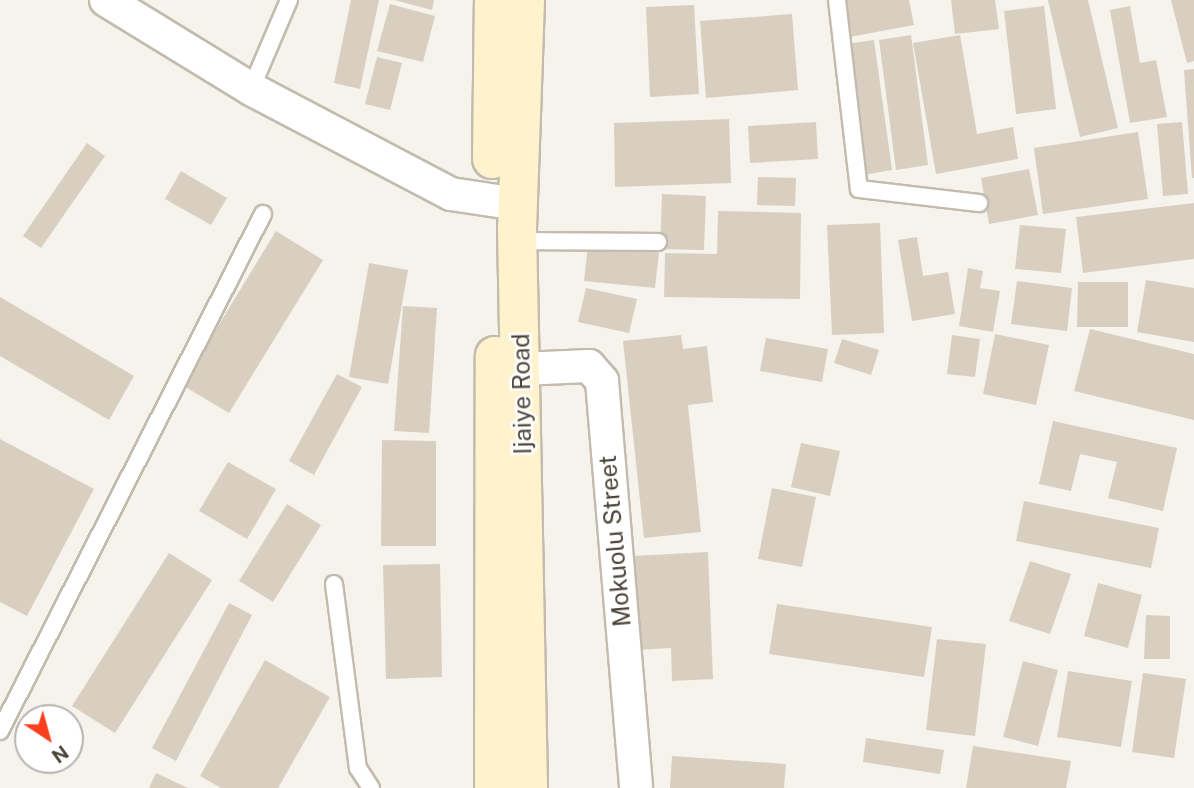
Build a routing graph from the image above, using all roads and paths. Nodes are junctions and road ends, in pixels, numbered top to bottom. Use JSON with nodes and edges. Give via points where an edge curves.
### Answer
{"nodes":[{"id":1,"x":289,"y":0,"type":"edge"},
{"id":2,"x":494,"y":0,"type":"edge"},
{"id":3,"x":524,"y":0,"type":"edge"},
{"id":4,"x":837,"y":0,"type":"edge"},
{"id":5,"x":121,"y":4,"type":"edge"},
{"id":6,"x":251,"y":89,"type":"junction"},
{"id":7,"x":979,"y":204,"type":"dead end"},
{"id":8,"x":263,"y":214,"type":"dead end"},
{"id":9,"x":510,"y":216,"type":"junction"},
{"id":10,"x":658,"y":242,"type":"dead end"},
{"id":11,"x":522,"y":369,"type":"junction"},
{"id":12,"x":334,"y":584,"type":"dead end"},
{"id":13,"x":0,"y":731,"type":"edge"},
{"id":14,"x":371,"y":788,"type":"edge"},
{"id":15,"x":494,"y":788,"type":"edge"},
{"id":16,"x":528,"y":788,"type":"edge"},
{"id":17,"x":636,"y":788,"type":"edge"}],
"edges":[{"from":1,"to":6,"type":"lane"},
{"from":2,"to":9,"type":"main road","name":"Ijaiye Road"},
{"from":3,"to":9,"type":"main road","name":"Ijaiye Road"},
{"from":4,"to":7,"type":"lane","via":[[859,189]]},
{"from":5,"to":6,"type":"street"},
{"from":6,"to":9,"type":"street","via":[[451,194]]},
{"from":8,"to":13,"type":"lane"},
{"from":9,"to":10,"type":"lane"},
{"from":9,"to":11,"type":"main road","name":"Ijaiye Road"},
{"from":9,"to":15,"type":"main road","name":"Ijaiye Road"},
{"from":11,"to":16,"type":"main road","name":"Ijaiye Road"},
{"from":11,"to":17,"type":"street","name":"Mokuolu Street","via":[[589,366],[602,381]]},
{"from":12,"to":14,"type":"lane","via":[[358,768]]}]}
